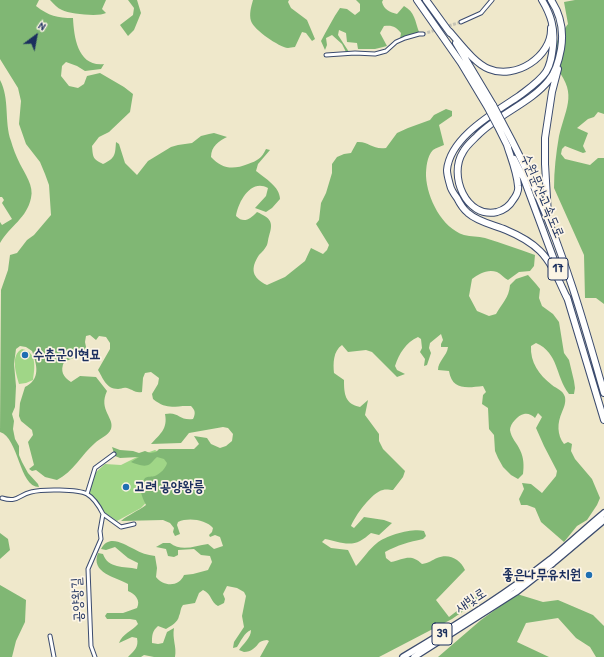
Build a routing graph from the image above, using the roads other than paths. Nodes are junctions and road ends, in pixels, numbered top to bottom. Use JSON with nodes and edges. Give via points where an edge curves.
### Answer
{"nodes":[{"id":1,"x":417,"y":0,"type":"edge"},
{"id":2,"x":426,"y":0,"type":"edge"},
{"id":3,"x":492,"y":0,"type":"edge"},
{"id":4,"x":542,"y":0,"type":"edge"},
{"id":5,"x":552,"y":0,"type":"edge"},
{"id":6,"x":550,"y":15,"type":"junction"},
{"id":7,"x":461,"y":22,"type":"tunnel mouth"},
{"id":8,"x":449,"y":31,"type":"junction"},
{"id":9,"x":424,"y":34,"type":"tunnel mouth"},
{"id":10,"x":326,"y":55,"type":"dead end"},
{"id":11,"x":559,"y":58,"type":"junction"},
{"id":12,"x":490,"y":107,"type":"junction"},
{"id":13,"x":499,"y":123,"type":"junction"},
{"id":14,"x":507,"y":145,"type":"junction"},
{"id":15,"x":548,"y":220,"type":"junction"},
{"id":16,"x":568,"y":300,"type":"junction"},
{"id":17,"x":604,"y":393,"type":"edge"},
{"id":18,"x":604,"y":420,"type":"edge"},
{"id":19,"x":114,"y":454,"type":"dead end"},
{"id":20,"x":87,"y":494,"type":"junction"},
{"id":21,"x":2,"y":498,"type":"dead end"},
{"id":22,"x":604,"y":513,"type":"edge"},
{"id":23,"x":103,"y":514,"type":"junction"},
{"id":24,"x":604,"y":520,"type":"edge"},
{"id":25,"x":134,"y":524,"type":"dead end"},
{"id":26,"x":578,"y":539,"type":"junction"},
{"id":27,"x":489,"y":606,"type":"junction"},
{"id":28,"x":50,"y":636,"type":"dead end"},
{"id":29,"x":54,"y":657,"type":"edge"},
{"id":30,"x":95,"y":657,"type":"edge"},
{"id":31,"x":403,"y":657,"type":"edge"},
{"id":32,"x":414,"y":657,"type":"edge"}],
"edges":[{"from":1,"to":12,"type":"highway","name":"수원문산고속도로","number":"17"},
{"from":2,"to":8,"type":"highway","name":"수원문산고속도로","number":"17"},
{"from":3,"to":7,"type":"street","via":[[481,13]]},
{"from":4,"to":6,"type":"highway"},
{"from":5,"to":11,"type":"highway","via":[[562,26]]},
{"from":6,"to":8,"type":"highway","via":[[551,32],[548,46],[542,54],[527,65],[507,72],[489,69],[478,62]]},
{"from":6,"to":16,"type":"highway","via":[[554,36],[552,55],[546,71],[527,90],[475,127],[451,156],[447,171],[450,188],[468,214],[508,231],[541,251],[553,268]]},
{"from":8,"to":12,"type":"highway","name":"수원문산고속도로","number":"17","via":[[482,85]]},
{"from":9,"to":10,"type":"street","via":[[405,38],[386,51],[375,54]]},
{"from":11,"to":14,"type":"highway","via":[[550,80],[539,91],[491,123],[462,152],[457,169],[458,183],[470,204],[480,211],[492,213],[503,210],[517,195],[518,187]]},
{"from":11,"to":15,"type":"highway","via":[[546,138]]},
{"from":12,"to":13,"type":"highway","name":"수원문산고속도로","number":"17","bridge":true},
{"from":13,"to":14,"type":"highway","name":"수원문산고속도로","number":"17"},
{"from":13,"to":15,"type":"highway","name":"수원문산고속도로","number":"17","via":[[522,160]]},
{"from":14,"to":16,"type":"highway","name":"수원문산고속도로","number":"17","via":[[524,179]]},
{"from":15,"to":17,"type":"highway","name":"수원문산고속도로","number":"17","via":[[577,303]]},
{"from":16,"to":18,"type":"highway","name":"수원문산고속도로","number":"17"},
{"from":19,"to":20,"type":"street","via":[[95,468]]},
{"from":20,"to":21,"type":"street","via":[[58,489],[31,492],[14,500]]},
{"from":20,"to":23,"type":"street"},
{"from":22,"to":26,"type":"highway","name":"새빛로","number":"39"},
{"from":23,"to":25,"type":"street","via":[[121,527]]},
{"from":23,"to":30,"type":"street","name":"공양왕길","via":[[100,539],[88,570],[92,646]]},
{"from":24,"to":26,"type":"highway","name":"새빛로","number":"39"},
{"from":26,"to":27,"type":"highway","name":"새빛로","number":"39","via":[[516,592]]},
{"from":27,"to":31,"type":"highway","name":"새빛로","number":"39"},
{"from":27,"to":32,"type":"highway","name":"새빛로","number":"39"},
{"from":28,"to":29,"type":"street"}]}
